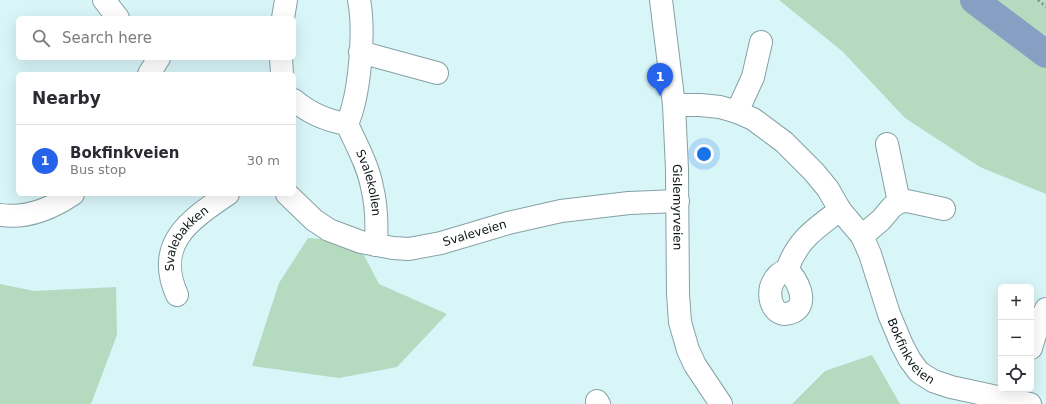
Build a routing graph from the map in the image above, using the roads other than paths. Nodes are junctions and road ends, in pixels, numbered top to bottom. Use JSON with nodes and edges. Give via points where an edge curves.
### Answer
{"nodes":[{"id":1,"x":104,"y":0,"type":"edge"},
{"id":2,"x":286,"y":0,"type":"edge"},
{"id":3,"x":359,"y":0,"type":"edge"},
{"id":4,"x":661,"y":0,"type":"edge"},
{"id":5,"x":116,"y":16,"type":"edge"},
{"id":6,"x":283,"y":16,"type":"edge"},
{"id":7,"x":761,"y":42,"type":"dead end"},
{"id":8,"x":360,"y":52,"type":"junction"},
{"id":9,"x":142,"y":60,"type":"edge"},
{"id":10,"x":158,"y":60,"type":"edge"},
{"id":11,"x":281,"y":60,"type":"edge"},
{"id":12,"x":144,"y":72,"type":"edge"},
{"id":13,"x":150,"y":72,"type":"edge"},
{"id":14,"x":282,"y":72,"type":"edge"},
{"id":15,"x":437,"y":73,"type":"dead end"},
{"id":16,"x":296,"y":101,"type":"edge"},
{"id":17,"x":674,"y":106,"type":"junction"},
{"id":18,"x":737,"y":112,"type":"junction"},
{"id":19,"x":347,"y":124,"type":"junction"},
{"id":20,"x":887,"y":144,"type":"dead end"},
{"id":21,"x":70,"y":196,"type":"edge"},
{"id":22,"x":225,"y":196,"type":"edge"},
{"id":23,"x":289,"y":196,"type":"edge"},
{"id":24,"x":678,"y":201,"type":"junction"},
{"id":25,"x":899,"y":202,"type":"junction"},
{"id":26,"x":944,"y":209,"type":"dead end"},
{"id":27,"x":840,"y":210,"type":"junction"},
{"id":28,"x":0,"y":215,"type":"edge"},
{"id":29,"x":862,"y":236,"type":"junction"},
{"id":30,"x":376,"y":245,"type":"junction"},
{"id":31,"x":787,"y":270,"type":"dead end"},
{"id":32,"x":177,"y":295,"type":"dead end"},
{"id":33,"x":1046,"y":309,"type":"edge"},
{"id":34,"x":1034,"y":338,"type":"edge"},
{"id":35,"x":1023,"y":398,"type":"edge"},
{"id":36,"x":721,"y":404,"type":"edge"}],
"edges":[{"from":1,"to":5,"type":"street"},
{"from":2,"to":6,"type":"street"},
{"from":3,"to":8,"type":"street","via":[[362,40]]},
{"from":4,"to":17,"type":"street","name":"Gislemyrveien"},
{"from":7,"to":18,"type":"street","via":[[753,77]]},
{"from":8,"to":15,"type":"street"},
{"from":8,"to":19,"type":"street","via":[[358,77]]},
{"from":9,"to":12,"type":"street"},
{"from":10,"to":13,"type":"street"},
{"from":11,"to":14,"type":"street"},
{"from":16,"to":19,"type":"street","via":[[331,121]]},
{"from":17,"to":18,"type":"street","name":"Bokfinkveien","via":[[700,105]]},
{"from":17,"to":24,"type":"street","name":"Gislemyrveien"},
{"from":18,"to":27,"type":"street","name":"Bokfinkveien","via":[[753,119],[784,142],[814,172]]},
{"from":19,"to":30,"type":"street","name":"Svalekollen","via":[[367,168],[372,186]]},
{"from":20,"to":25,"type":"street"},
{"from":21,"to":28,"type":"street","via":[[45,210]]},
{"from":22,"to":32,"type":"street","name":"Svalebakken","via":[[188,223],[173,246],[170,259],[171,276]]},
{"from":23,"to":30,"type":"street","name":"Svaleveien","via":[[314,220],[329,230],[345,238]]},
{"from":24,"to":30,"type":"street","name":"Svaleveien","via":[[629,202],[561,210],[441,243],[409,249]]},
{"from":24,"to":36,"type":"street","name":"Gislemyrveien","via":[[680,322],[695,365]]},
{"from":25,"to":26,"type":"street","via":[[907,201]]},
{"from":25,"to":29,"type":"street"},
{"from":27,"to":29,"type":"street","name":"Bokfinkveien"},
{"from":27,"to":31,"type":"street","via":[[817,226],[797,247]]},
{"from":29,"to":35,"type":"street","name":"Bokfinkveien","via":[[889,314],[902,345],[919,372],[933,381],[951,387],[1006,400]]},
{"from":33,"to":34,"type":"street"}]}
